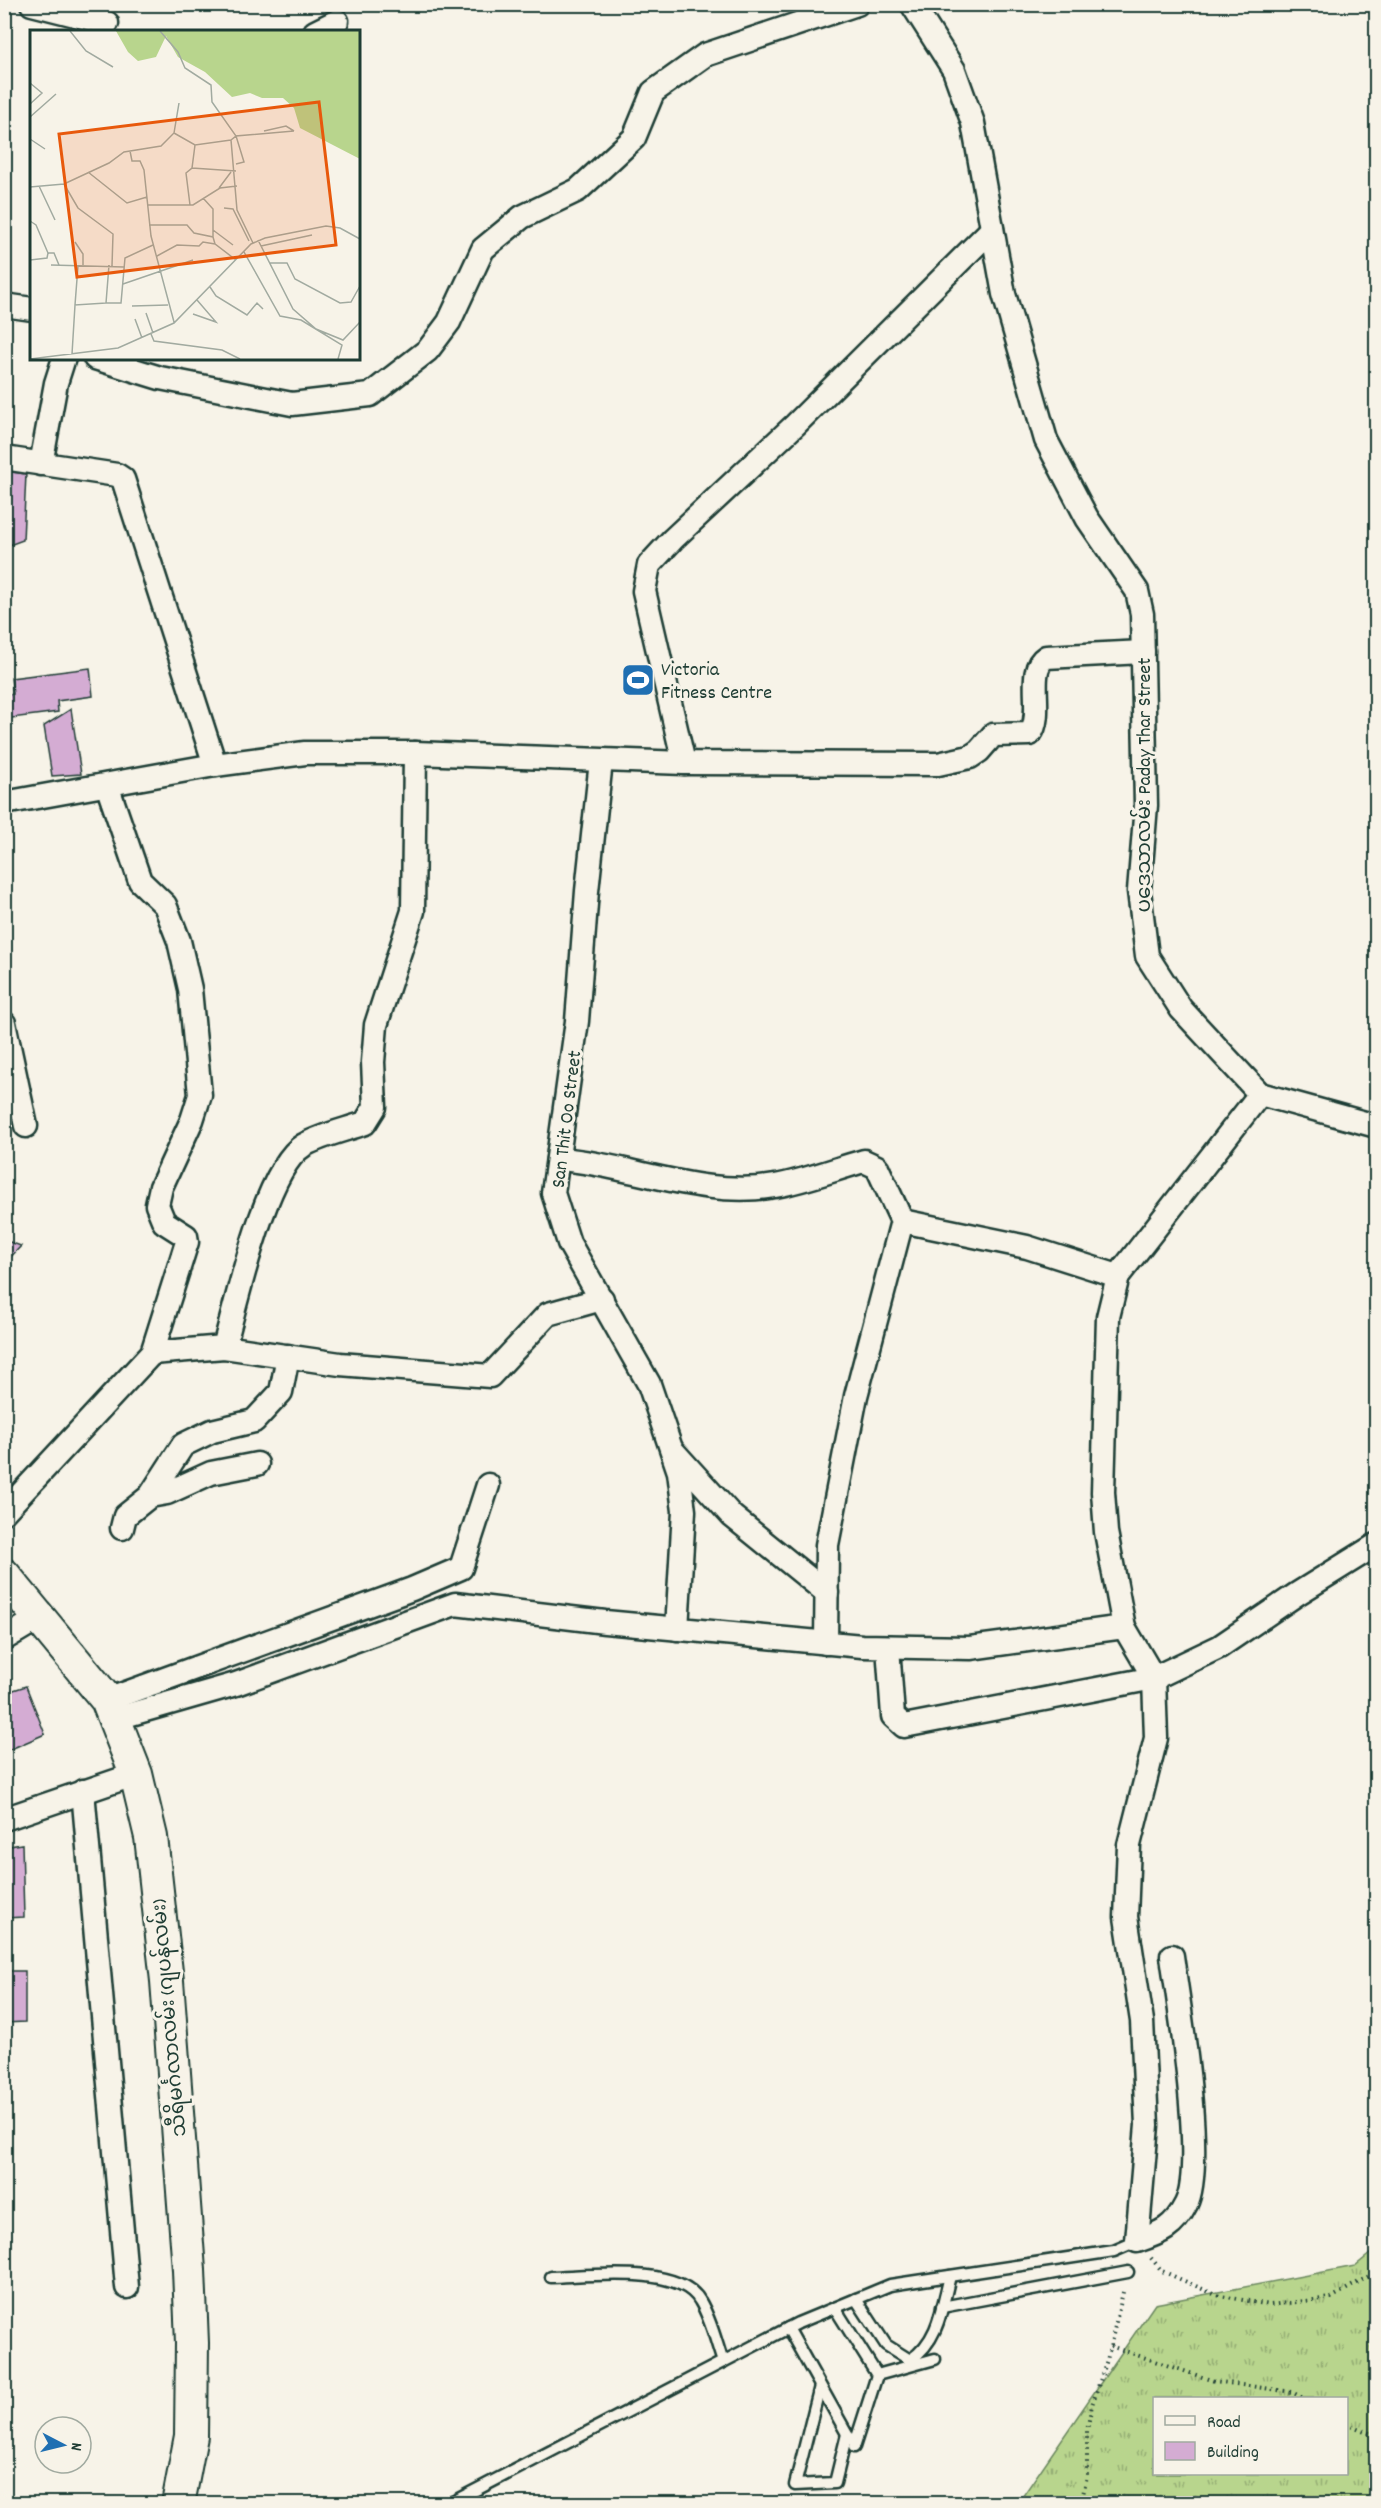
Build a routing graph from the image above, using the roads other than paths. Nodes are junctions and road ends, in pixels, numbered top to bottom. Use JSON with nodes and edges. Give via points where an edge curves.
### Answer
{"nodes":[{"id":1,"x":32,"y":4,"type":"edge"},
{"id":2,"x":857,"y":4,"type":"edge"},
{"id":3,"x":912,"y":4,"type":"edge"},
{"id":4,"x":107,"y":20,"type":"edge"},
{"id":5,"x":337,"y":21,"type":"dead end"},
{"id":6,"x":319,"y":30,"type":"edge"},
{"id":7,"x":992,"y":229,"type":"junction"},
{"id":8,"x":4,"y":305,"type":"edge"},
{"id":9,"x":30,"y":309,"type":"edge"},
{"id":10,"x":63,"y":360,"type":"edge"},
{"id":11,"x":102,"y":360,"type":"edge"},
{"id":12,"x":4,"y":458,"type":"edge"},
{"id":13,"x":41,"y":464,"type":"junction"},
{"id":14,"x":1143,"y":652,"type":"junction"},
{"id":15,"x":415,"y":753,"type":"junction"},
{"id":16,"x":601,"y":761,"type":"junction"},
{"id":17,"x":684,"y":763,"type":"junction"},
{"id":18,"x":216,"y":765,"type":"junction"},
{"id":19,"x":107,"y":785,"type":"junction"},
{"id":20,"x":4,"y":804,"type":"edge"},
{"id":21,"x":4,"y":1023,"type":"edge"},
{"id":22,"x":1260,"y":1094,"type":"junction"},
{"id":23,"x":26,"y":1126,"type":"dead end"},
{"id":24,"x":1377,"y":1126,"type":"edge"},
{"id":25,"x":558,"y":1159,"type":"junction"},
{"id":26,"x":902,"y":1221,"type":"junction"},
{"id":27,"x":1118,"y":1276,"type":"junction"},
{"id":28,"x":602,"y":1299,"type":"junction"},
{"id":29,"x":224,"y":1347,"type":"junction"},
{"id":30,"x":152,"y":1353,"type":"junction"},
{"id":31,"x":288,"y":1356,"type":"junction"},
{"id":32,"x":669,"y":1447,"type":"junction"},
{"id":33,"x":256,"y":1464,"type":"dead end"},
{"id":34,"x":488,"y":1485,"type":"dead end"},
{"id":35,"x":150,"y":1496,"type":"junction"},
{"id":36,"x":4,"y":1512,"type":"edge"},
{"id":37,"x":123,"y":1528,"type":"dead end"},
{"id":38,"x":1377,"y":1545,"type":"edge"},
{"id":39,"x":4,"y":1575,"type":"edge"},
{"id":40,"x":826,"y":1593,"type":"junction"},
{"id":41,"x":39,"y":1618,"type":"junction"},
{"id":42,"x":1124,"y":1627,"type":"junction"},
{"id":43,"x":677,"y":1629,"type":"junction"},
{"id":44,"x":4,"y":1639,"type":"edge"},
{"id":45,"x":826,"y":1643,"type":"junction"},
{"id":46,"x":888,"y":1647,"type":"junction"},
{"id":47,"x":1154,"y":1678,"type":"junction"},
{"id":48,"x":111,"y":1709,"type":"junction"},
{"id":49,"x":136,"y":1774,"type":"junction"},
{"id":50,"x":83,"y":1791,"type":"junction"},
{"id":51,"x":4,"y":1818,"type":"edge"},
{"id":52,"x":1173,"y":1956,"type":"dead end"},
{"id":53,"x":1137,"y":2241,"type":"junction"},
{"id":54,"x":1128,"y":2272,"type":"road end"},
{"id":55,"x":950,"y":2276,"type":"junction"},
{"id":56,"x":551,"y":2277,"type":"dead end"},
{"id":57,"x":127,"y":2287,"type":"dead end"},
{"id":58,"x":856,"y":2299,"type":"junction"},
{"id":59,"x":942,"y":2307,"type":"junction"},
{"id":60,"x":835,"y":2308,"type":"junction"},
{"id":61,"x":788,"y":2328,"type":"junction"},
{"id":62,"x":935,"y":2359,"type":"dead end"},
{"id":63,"x":723,"y":2362,"type":"junction"},
{"id":64,"x":877,"y":2374,"type":"junction"},
{"id":65,"x":820,"y":2386,"type":"junction"},
{"id":66,"x":847,"y":2434,"type":"junction"},
{"id":67,"x":178,"y":2504,"type":"edge"},
{"id":68,"x":449,"y":2504,"type":"edge"}],
"edges":[{"from":1,"to":4,"type":"street"},
{"from":2,"to":11,"type":"street","via":[[705,55],[653,92],[634,138],[578,190],[522,216],[483,249],[449,322],[428,350],[370,395],[292,404],[160,378]]},
{"from":3,"to":7,"type":"street","name":"ပဒေသာလမ်း Paday Thar Street","via":[[954,70],[973,123]]},
{"from":5,"to":6,"type":"street"},
{"from":7,"to":14,"type":"street","name":"ပဒေသာလမ်း Paday Thar Street","via":[[1004,294],[1046,440],[1087,519],[1137,591]]},
{"from":7,"to":17,"type":"street","via":[[649,566],[644,591]]},
{"from":8,"to":9,"type":"street"},
{"from":10,"to":13,"type":"street"},
{"from":12,"to":13,"type":"street"},
{"from":13,"to":18,"type":"street","via":[[123,479]]},
{"from":14,"to":17,"type":"street","via":[[1046,657],[1037,668],[1035,720],[1030,734],[993,735],[970,757],[938,764]]},
{"from":14,"to":22,"type":"street","name":"ပဒေသာလမ်း Paday Thar Street","via":[[1146,805],[1139,891],[1147,956],[1181,1009]]},
{"from":15,"to":16,"type":"street"},
{"from":15,"to":18,"type":"street","via":[[305,753]]},
{"from":15,"to":29,"type":"street","via":[[413,911],[376,1025],[375,1107],[364,1123],[303,1145],[280,1169]]},
{"from":16,"to":17,"type":"street"},
{"from":16,"to":25,"type":"street","name":"San Thit Oo Street","via":[[577,1021]]},
{"from":18,"to":19,"type":"street"},
{"from":19,"to":20,"type":"street"},
{"from":19,"to":30,"type":"street","via":[[140,881],[165,905],[179,941],[190,989],[200,1095],[156,1205],[164,1222],[186,1236],[187,1242]]},
{"from":21,"to":23,"type":"street"},
{"from":22,"to":24,"type":"street"},
{"from":22,"to":27,"type":"street"},
{"from":25,"to":26,"type":"street","via":[[714,1187],[775,1187],[864,1161],[877,1167]]},
{"from":25,"to":28,"type":"street","name":"San Thit Oo Street","via":[[553,1193],[569,1243]]},
{"from":26,"to":27,"type":"street","via":[[1027,1246]]},
{"from":26,"to":40,"type":"street","via":[[856,1396],[827,1545]]},
{"from":27,"to":42,"type":"street","via":[[1108,1317],[1103,1492],[1106,1532]]},
{"from":28,"to":31,"type":"street","via":[[548,1314],[490,1376]]},
{"from":28,"to":32,"type":"street","name":"San Thit Oo Street","via":[[649,1384]]},
{"from":29,"to":30,"type":"street"},
{"from":29,"to":31,"type":"street"},
{"from":30,"to":36,"type":"street"},
{"from":31,"to":35,"type":"street","via":[[281,1392],[254,1421],[212,1431],[183,1445]]},
{"from":32,"to":40,"type":"street","via":[[732,1516]]},
{"from":32,"to":43,"type":"street","name":"San Thit Oo Street","via":[[678,1472],[684,1511]]},
{"from":33,"to":35,"type":"street","via":[[211,1473],[167,1493]]},
{"from":34,"to":48,"type":"street","via":[[461,1568]]},
{"from":35,"to":37,"type":"street","via":[[126,1515]]},
{"from":38,"to":47,"type":"street","via":[[1219,1647]]},
{"from":39,"to":41,"type":"street","name":"သီရိမင်္ဂလာလမ်း (ဂျပန်လမ်း)"},
{"from":40,"to":45,"type":"street"},
{"from":41,"to":44,"type":"street"},
{"from":41,"to":48,"type":"street","name":"သီရိမင်္ဂလာလမ်း (ဂျပန်လမ်း)"},
{"from":42,"to":46,"type":"street","via":[[970,1648]]},
{"from":42,"to":47,"type":"street"},
{"from":43,"to":45,"type":"street"},
{"from":43,"to":48,"type":"street","via":[[455,1604],[236,1684]]},
{"from":45,"to":46,"type":"street"},
{"from":46,"to":47,"type":"street","via":[[893,1716],[904,1726]]},
{"from":47,"to":53,"type":"street","via":[[1156,1738],[1129,1845],[1126,1917],[1142,2021],[1147,2125]]},
{"from":48,"to":49,"type":"street","name":"သီရိမင်္ဂလာလမ်း (ဂျပန်လမ်း)"},
{"from":49,"to":50,"type":"street"},
{"from":49,"to":67,"type":"street","name":"သီရိမင်္ဂလာလမ်း (ဂျပန်လမ်း)","via":[[151,1837],[167,1981],[189,2270],[191,2436]]},
{"from":50,"to":51,"type":"street"},
{"from":50,"to":57,"type":"street"},
{"from":52,"to":53,"type":"street","via":[[1187,2066],[1193,2166],[1186,2203],[1166,2231]]},
{"from":53,"to":55,"type":"lane","via":[[1114,2250]]},
{"from":54,"to":59,"type":"lane"},
{"from":55,"to":58,"type":"lane","via":[[890,2285]]},
{"from":55,"to":59,"type":"lane"},
{"from":56,"to":63,"type":"lane","via":[[658,2277],[682,2284],[700,2299]]},
{"from":58,"to":59,"type":"lane","via":[[886,2345],[910,2360],[924,2351]]},
{"from":58,"to":60,"type":"lane"},
{"from":60,"to":61,"type":"lane"},
{"from":60,"to":64,"type":"lane"},
{"from":61,"to":63,"type":"lane"},
{"from":61,"to":65,"type":"lane"},
{"from":62,"to":64,"type":"lane"},
{"from":63,"to":68,"type":"lane"},
{"from":64,"to":66,"type":"lane","via":[[854,2447]]},
{"from":65,"to":66,"type":"lane"},
{"from":65,"to":66,"type":"lane","via":[[795,2485],[835,2483]]}]}
